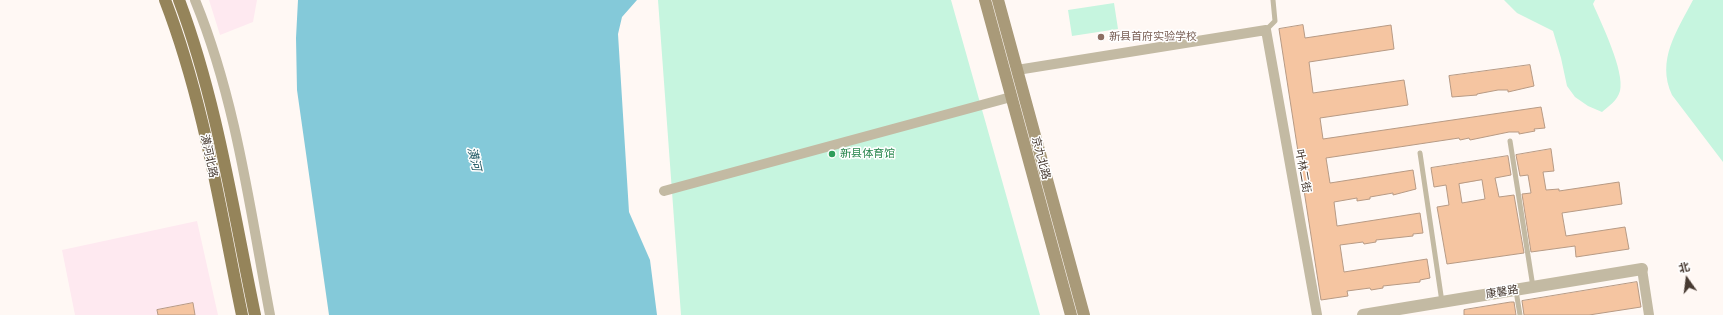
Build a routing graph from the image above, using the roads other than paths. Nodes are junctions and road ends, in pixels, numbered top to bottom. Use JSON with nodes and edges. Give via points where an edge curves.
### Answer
{"nodes":[{"id":1,"x":165,"y":0,"type":"edge"},
{"id":2,"x":179,"y":0,"type":"edge"},
{"id":3,"x":195,"y":0,"type":"edge"},
{"id":4,"x":985,"y":0,"type":"edge"},
{"id":5,"x":998,"y":0,"type":"edge"},
{"id":6,"x":1273,"y":0,"type":"edge"},
{"id":7,"x":1266,"y":30,"type":"junction"},
{"id":8,"x":1017,"y":70,"type":"junction"},
{"id":9,"x":1011,"y":97,"type":"junction"},
{"id":10,"x":1510,"y":141,"type":"dead end"},
{"id":11,"x":1420,"y":153,"type":"dead end"},
{"id":12,"x":664,"y":191,"type":"dead end"},
{"id":13,"x":1642,"y":269,"type":"joint"},
{"id":14,"x":1533,"y":287,"type":"junction"},
{"id":15,"x":1516,"y":290,"type":"junction"},
{"id":16,"x":1442,"y":302,"type":"junction"},
{"id":17,"x":1397,"y":312,"type":"edge"},
{"id":18,"x":242,"y":315,"type":"edge"},
{"id":19,"x":255,"y":315,"type":"edge"},
{"id":20,"x":270,"y":315,"type":"edge"},
{"id":21,"x":1071,"y":315,"type":"edge"},
{"id":22,"x":1084,"y":315,"type":"edge"},
{"id":23,"x":1317,"y":315,"type":"edge"},
{"id":24,"x":1363,"y":315,"type":"edge"},
{"id":25,"x":1520,"y":315,"type":"edge"},
{"id":26,"x":1649,"y":315,"type":"edge"}],
"edges":[{"from":1,"to":18,"type":"main road","name":"潢河北路","via":[[179,35],[195,91]]},
{"from":2,"to":19,"type":"main road","name":"潢河北路","via":[[208,88]]},
{"from":3,"to":20,"type":"street","via":[[233,122]]},
{"from":4,"to":9,"type":"main road","name":"京九北路"},
{"from":5,"to":8,"type":"main road","name":"京九北路"},
{"from":6,"to":7,"type":"lane","via":[[1275,21]]},
{"from":7,"to":8,"type":"street"},
{"from":7,"to":23,"type":"street","name":"叶林二街"},
{"from":8,"to":22,"type":"main road","name":"京九北路"},
{"from":9,"to":12,"type":"street"},
{"from":9,"to":21,"type":"main road","name":"京九北路"},
{"from":10,"to":14,"type":"lane"},
{"from":11,"to":16,"type":"lane"},
{"from":13,"to":14,"type":"street","name":"康馨路"},
{"from":13,"to":26,"type":"street"},
{"from":14,"to":15,"type":"street","name":"康馨路"},
{"from":15,"to":16,"type":"street","name":"康馨路"},
{"from":15,"to":25,"type":"lane"},
{"from":16,"to":17,"type":"street","name":"康馨路"},
{"from":17,"to":24,"type":"street","name":"康馨路"}]}
